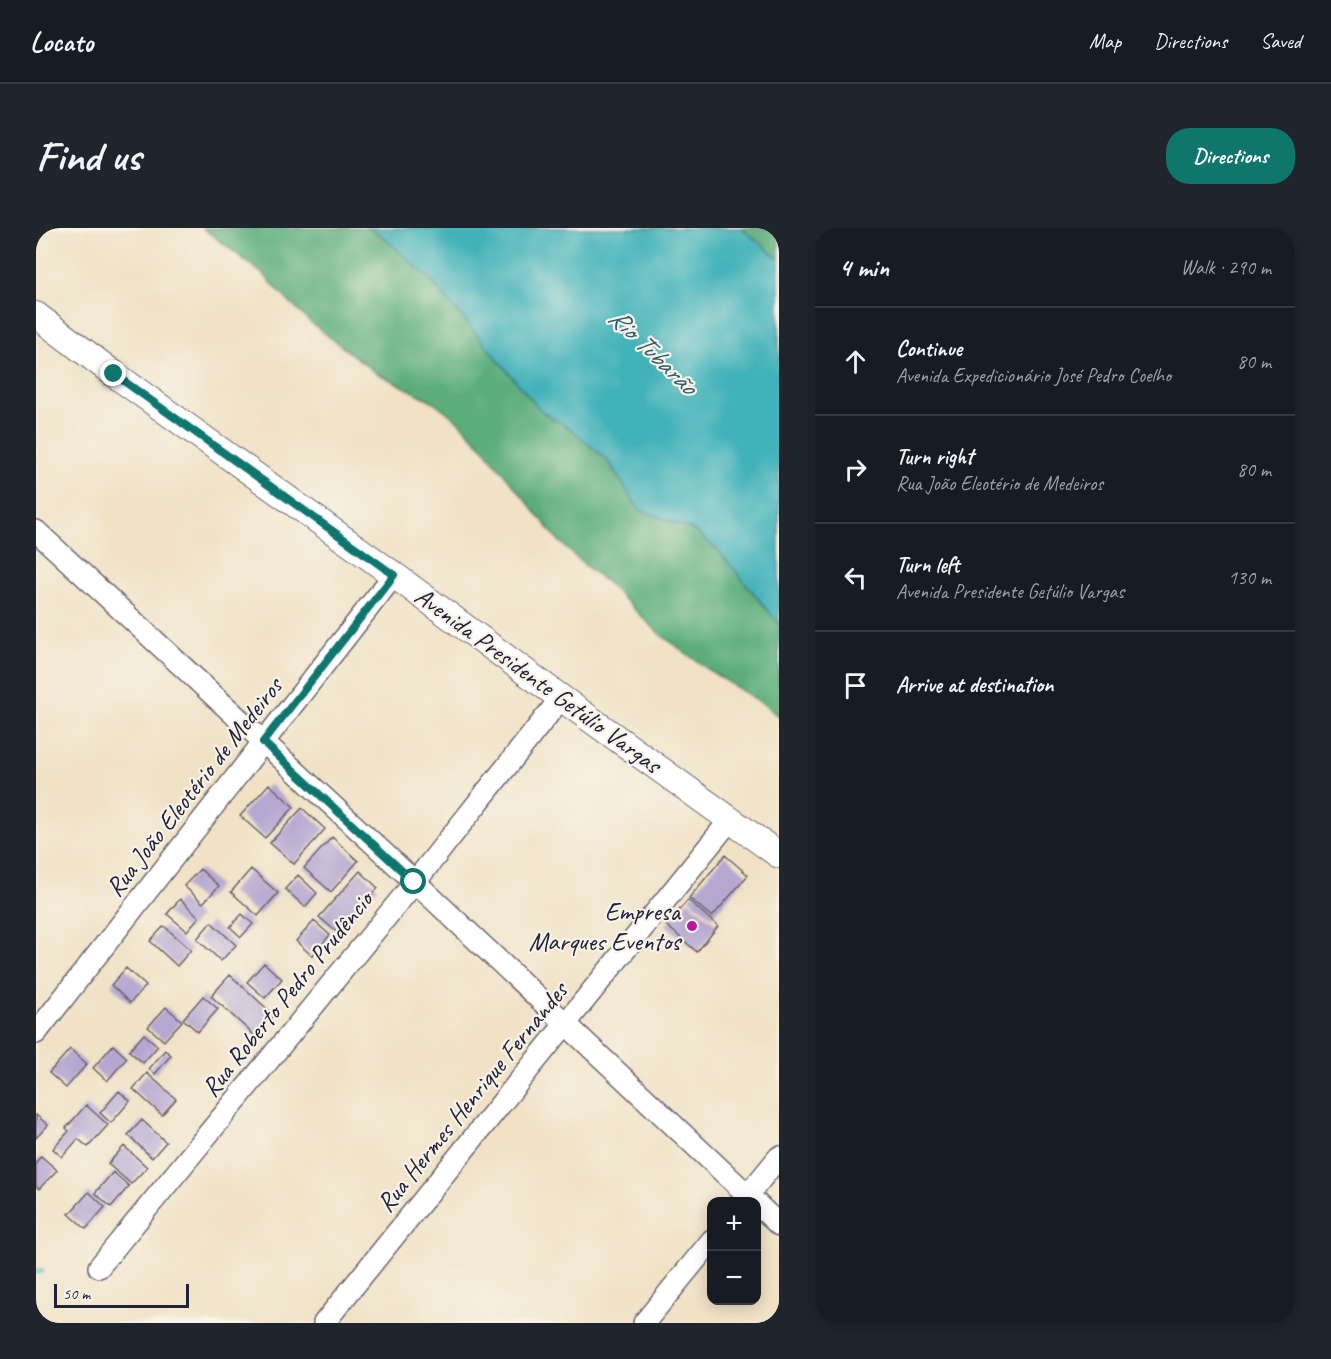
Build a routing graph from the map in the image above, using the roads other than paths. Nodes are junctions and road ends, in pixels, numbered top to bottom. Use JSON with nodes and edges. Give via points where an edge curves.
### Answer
{"nodes":[{"id":1,"x":36,"y":315,"type":"edge"},
{"id":2,"x":36,"y":531,"type":"edge"},
{"id":3,"x":394,"y":575,"type":"junction"},
{"id":4,"x":561,"y":698,"type":"junction"},
{"id":5,"x":263,"y":742,"type":"junction"},
{"id":6,"x":730,"y":820,"type":"junction"},
{"id":7,"x":779,"y":855,"type":"edge"},
{"id":8,"x":414,"y":882,"type":"junction"},
{"id":9,"x":566,"y":1023,"type":"junction"},
{"id":10,"x":36,"y":1033,"type":"edge"},
{"id":11,"x":779,"y":1156,"type":"edge"},
{"id":12,"x":747,"y":1197,"type":"edge"},
{"id":13,"x":752,"y":1197,"type":"edge"},
{"id":14,"x":761,"y":1209,"type":"edge"},
{"id":15,"x":779,"y":1225,"type":"edge"},
{"id":16,"x":707,"y":1245,"type":"edge"},
{"id":17,"x":99,"y":1268,"type":"dead end"},
{"id":18,"x":324,"y":1323,"type":"edge"},
{"id":19,"x":644,"y":1323,"type":"edge"}],
"edges":[{"from":1,"to":3,"type":"main road","name":"Avenida Presidente Getúlio Vargas"},
{"from":2,"to":5,"type":"street"},
{"from":3,"to":4,"type":"main road","name":"Avenida Presidente Getúlio Vargas"},
{"from":3,"to":5,"type":"street","name":"Rua João Eleotério de Medeiros"},
{"from":4,"to":6,"type":"main road","name":"Avenida Presidente Getúlio Vargas"},
{"from":4,"to":8,"type":"street","name":"Rua Roberto Pedro Prudêncio"},
{"from":5,"to":8,"type":"street"},
{"from":5,"to":10,"type":"street","name":"Rua João Eleotério de Medeiros"},
{"from":6,"to":7,"type":"main road","name":"Avenida Presidente Getúlio Vargas"},
{"from":6,"to":9,"type":"street","name":"Rua Hermes Henrique Fernandes"},
{"from":8,"to":9,"type":"street"},
{"from":8,"to":17,"type":"street","name":"Rua Roberto Pedro Prudêncio"},
{"from":9,"to":12,"type":"street"},
{"from":9,"to":18,"type":"street","name":"Rua Hermes Henrique Fernandes"},
{"from":11,"to":13,"type":"street"},
{"from":14,"to":15,"type":"street"},
{"from":16,"to":19,"type":"street"}]}
